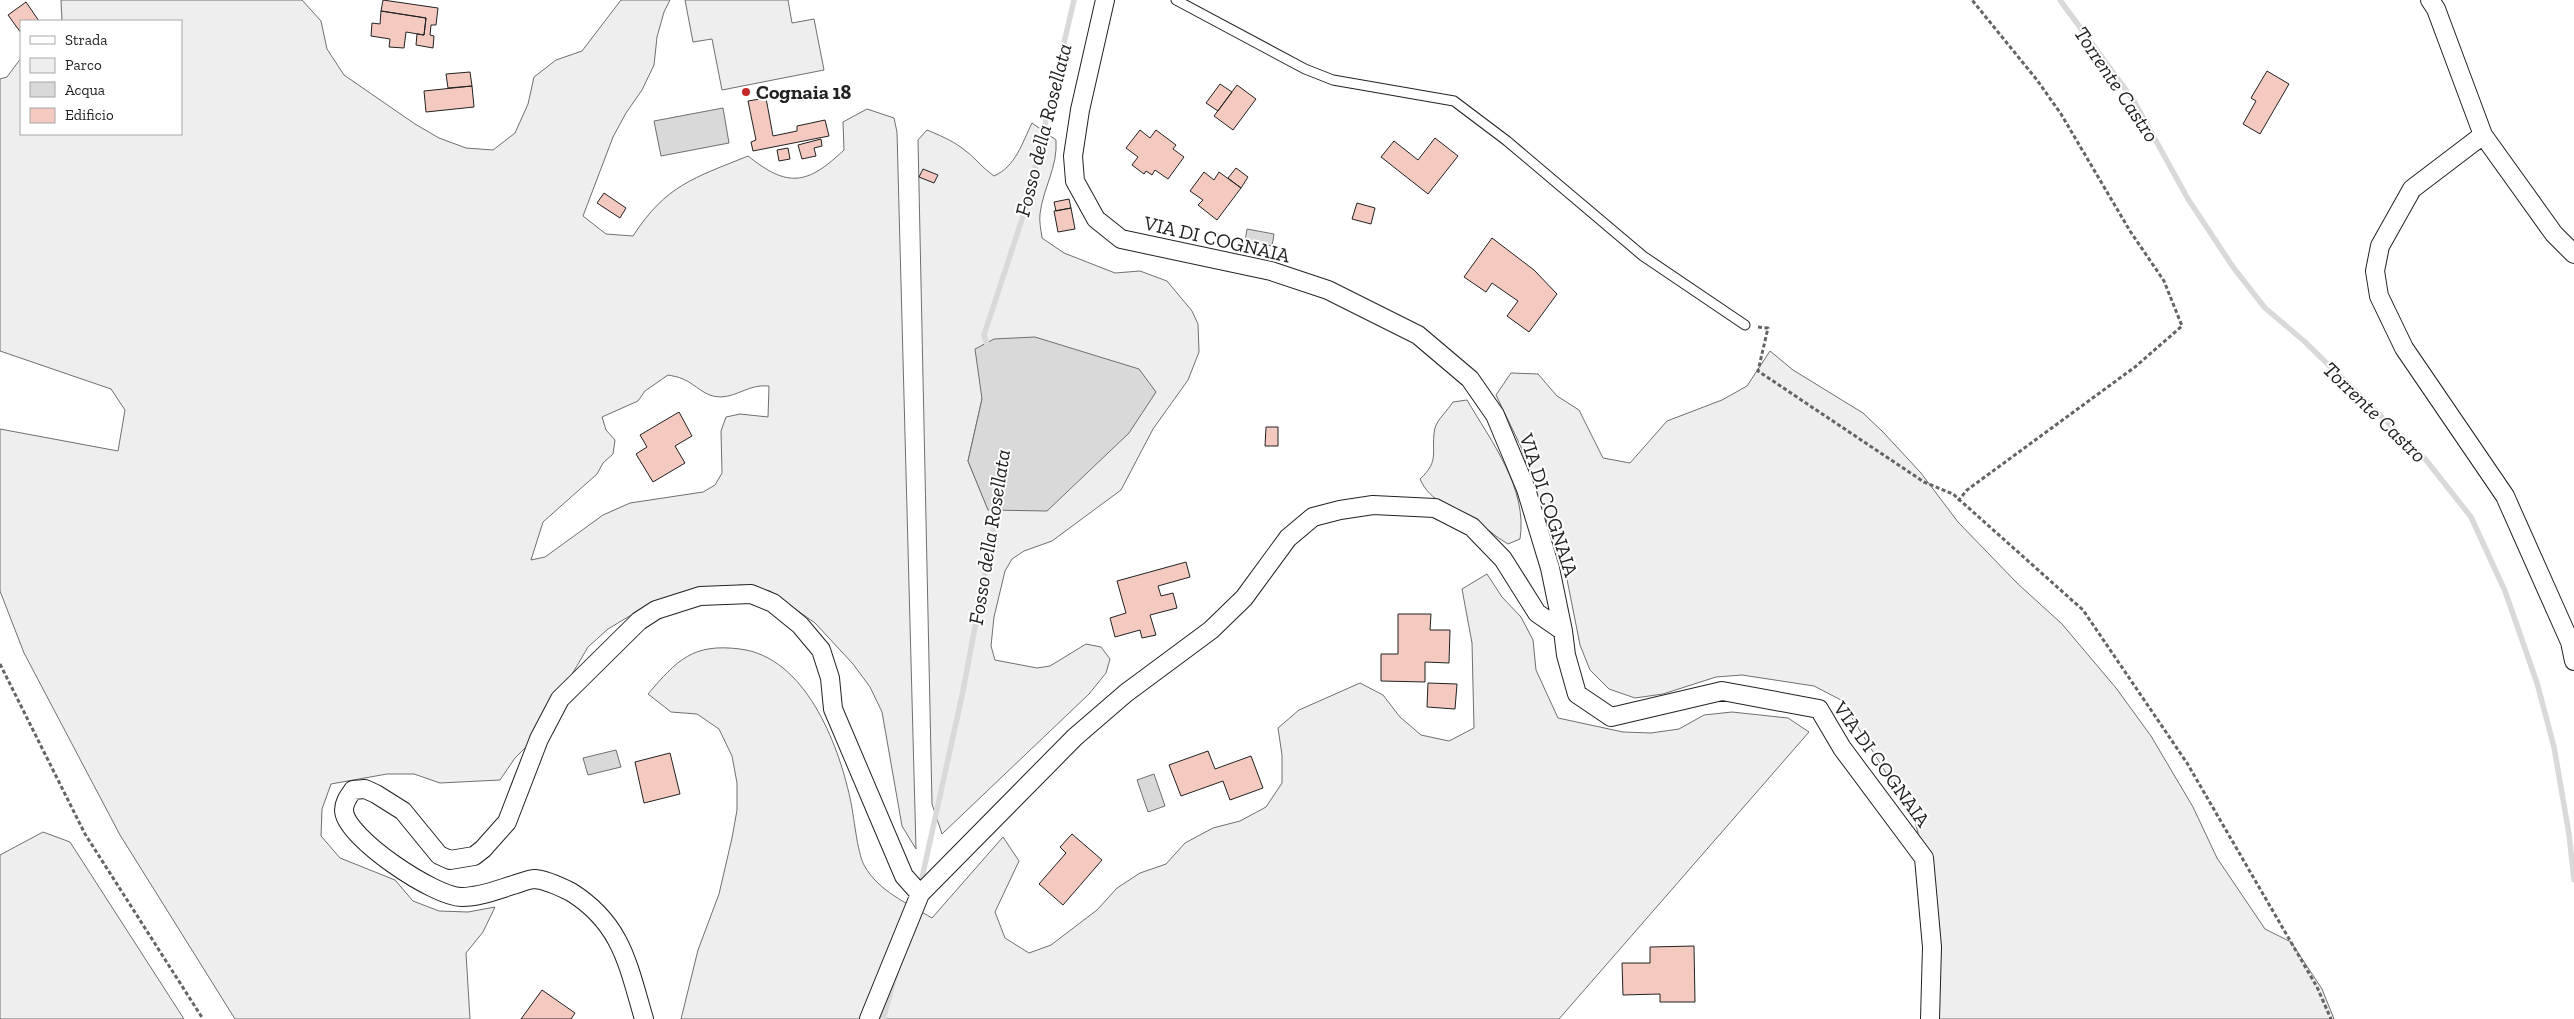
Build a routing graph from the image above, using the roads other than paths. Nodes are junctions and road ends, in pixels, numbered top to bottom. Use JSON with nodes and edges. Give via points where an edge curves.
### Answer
{"nodes":[{"id":1,"x":1105,"y":0,"type":"edge"},
{"id":2,"x":1176,"y":0,"type":"edge"},
{"id":3,"x":2430,"y":0,"type":"edge"},
{"id":4,"x":2482,"y":135,"type":"junction"},
{"id":5,"x":2574,"y":254,"type":"edge"},
{"id":6,"x":1745,"y":325,"type":"road end"},
{"id":7,"x":1563,"y":631,"type":"junction"},
{"id":8,"x":2574,"y":661,"type":"edge"},
{"id":9,"x":920,"y":894,"type":"junction"},
{"id":10,"x":644,"y":1019,"type":"edge"},
{"id":11,"x":870,"y":1019,"type":"edge"},
{"id":12,"x":1930,"y":1019,"type":"edge"}],
"edges":[{"from":1,"to":7,"type":"street","name":"VIA DI COGNAIA","via":[[1073,156],[1075,181],[1096,219],[1121,239],[1271,271],[1328,290],[1418,335],[1470,379],[1495,415],[1526,489],[1550,568]]},
{"from":2,"to":6,"type":"lane","via":[[1305,69],[1332,80],[1454,101],[1507,141],[1643,256]]},
{"from":3,"to":4,"type":"street"},
{"from":4,"to":5,"type":"street","via":[[2554,234]]},
{"from":4,"to":8,"type":"street","via":[[2412,190],[2380,246],[2376,280],[2379,296],[2404,348],[2505,496],[2570,642]]},
{"from":7,"to":9,"type":"street","via":[[1537,613],[1503,558],[1472,527],[1435,508],[1373,505],[1313,517],[1288,538],[1244,598],[1212,630],[1126,693],[1075,737]]},
{"from":7,"to":12,"type":"street","name":"VIA DI COGNAIA","via":[[1577,694],[1611,717],[1722,691],[1820,709],[1842,748],[1924,858],[1932,947]]},
{"from":9,"to":10,"type":"street","via":[[904,876],[833,708],[830,678],[821,650],[800,625],[773,603],[751,594],[700,596],[656,610],[639,621],[560,699],[539,739],[507,822],[474,856],[450,860],[438,856],[402,811],[365,789],[354,790],[350,795],[344,811],[350,827],[397,868],[443,893],[461,897],[534,879],[569,891],[597,911],[626,957]]},
{"from":9,"to":11,"type":"street"}]}
